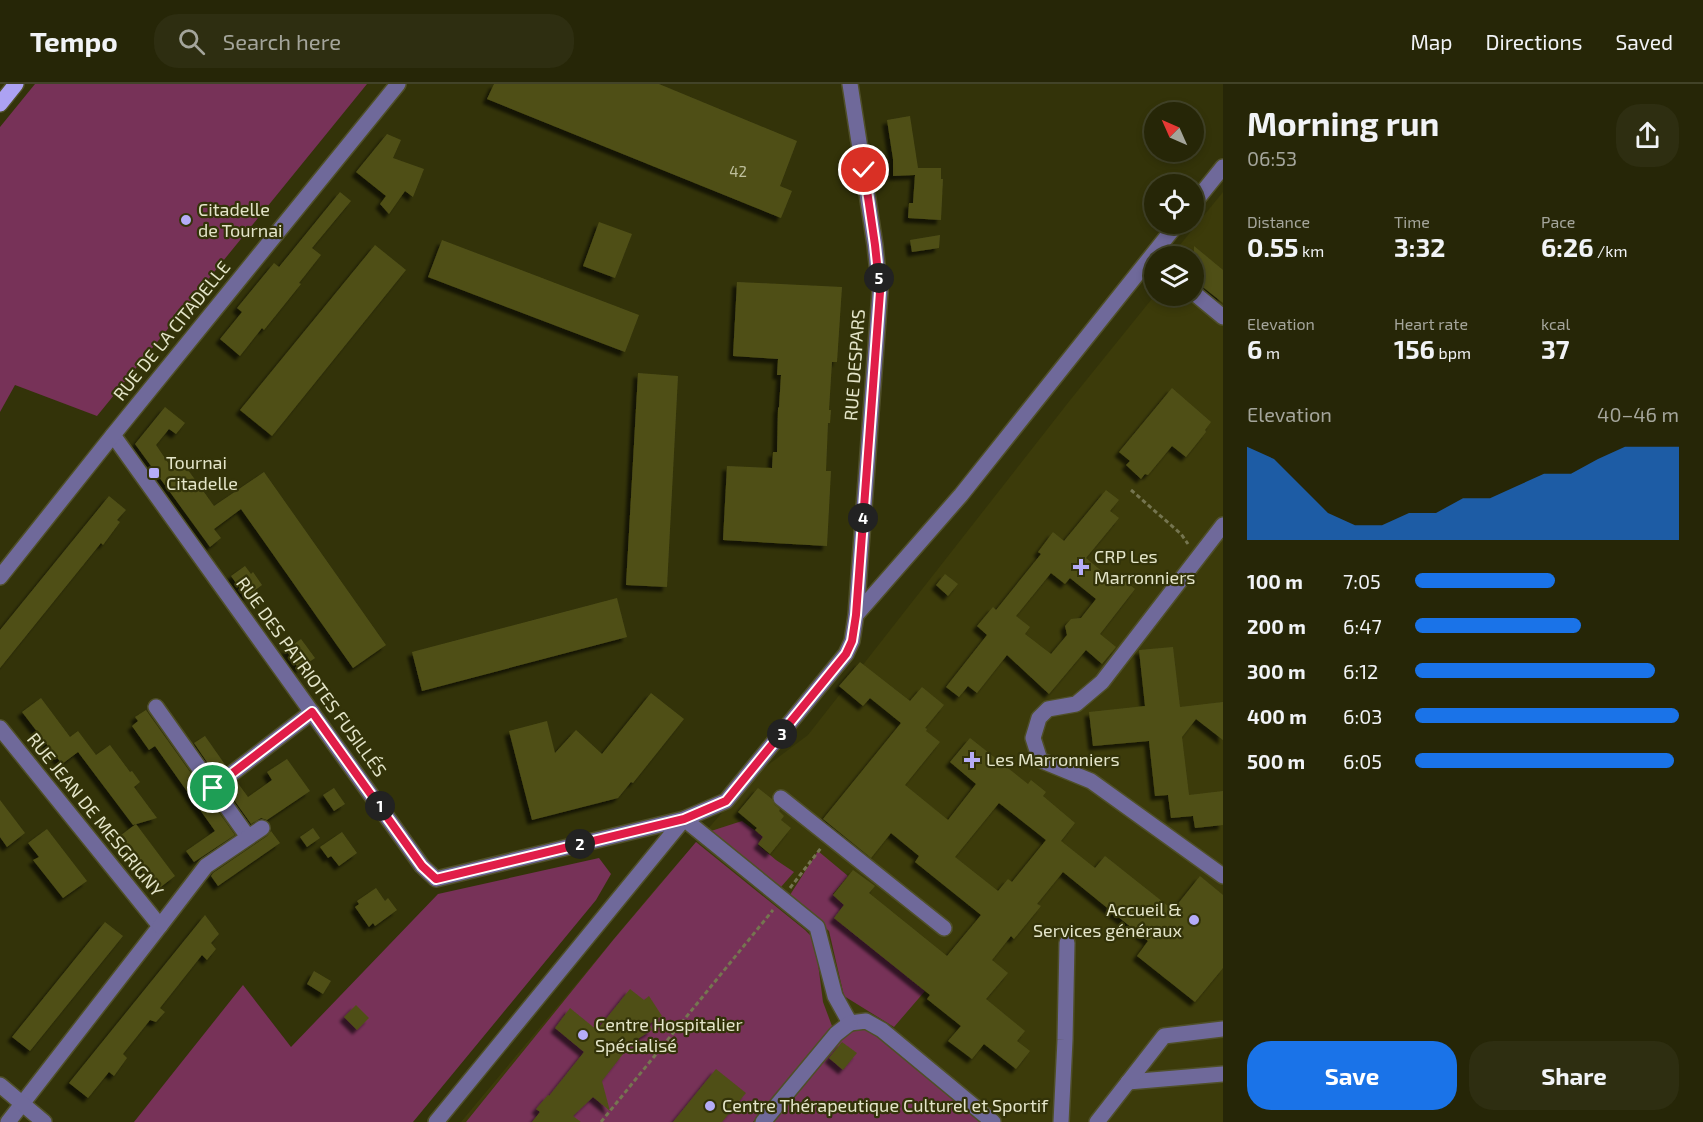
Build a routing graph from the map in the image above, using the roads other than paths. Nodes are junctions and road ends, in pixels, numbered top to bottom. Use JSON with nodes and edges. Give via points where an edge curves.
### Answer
{"nodes":[{"id":1,"x":16,"y":84,"type":"edge"},
{"id":2,"x":398,"y":84,"type":"edge"},
{"id":3,"x":850,"y":84,"type":"edge"},
{"id":4,"x":0,"y":104,"type":"edge"},
{"id":5,"x":1223,"y":167,"type":"edge"},
{"id":6,"x":1204,"y":191,"type":"edge"},
{"id":7,"x":1144,"y":270,"type":"edge"},
{"id":8,"x":1204,"y":301,"type":"edge"},
{"id":9,"x":1223,"y":317,"type":"edge"},
{"id":10,"x":113,"y":435,"type":"junction"},
{"id":11,"x":1223,"y":525,"type":"edge"},
{"id":12,"x":0,"y":577,"type":"edge"},
{"id":13,"x":856,"y":615,"type":"junction"},
{"id":14,"x":156,"y":707,"type":"dead end"},
{"id":15,"x":312,"y":712,"type":"junction"},
{"id":16,"x":0,"y":728,"type":"edge"},
{"id":17,"x":213,"y":788,"type":"junction"},
{"id":18,"x":781,"y":798,"type":"dead end"},
{"id":19,"x":684,"y":819,"type":"junction"},
{"id":20,"x":262,"y":828,"type":"dead end"},
{"id":21,"x":248,"y":837,"type":"junction"},
{"id":22,"x":1223,"y":876,"type":"edge"},
{"id":23,"x":160,"y":926,"type":"junction"},
{"id":24,"x":944,"y":928,"type":"dead end"},
{"id":25,"x":1067,"y":943,"type":"dead end"},
{"id":26,"x":850,"y":1023,"type":"junction"},
{"id":27,"x":1223,"y":1029,"type":"edge"},
{"id":28,"x":1223,"y":1074,"type":"edge"},
{"id":29,"x":1128,"y":1082,"type":"junction"},
{"id":30,"x":0,"y":1085,"type":"edge"},
{"id":31,"x":22,"y":1104,"type":"junction"},
{"id":32,"x":8,"y":1122,"type":"edge"},
{"id":33,"x":44,"y":1122,"type":"edge"},
{"id":34,"x":436,"y":1122,"type":"edge"},
{"id":35,"x":763,"y":1122,"type":"edge"},
{"id":36,"x":993,"y":1122,"type":"edge"},
{"id":37,"x":1061,"y":1122,"type":"edge"},
{"id":38,"x":1097,"y":1122,"type":"edge"}],
"edges":[{"from":1,"to":4,"type":"main road"},
{"from":2,"to":10,"type":"street","name":"RUE DE LA CITADELLE"},
{"from":3,"to":13,"type":"street","name":"RUE DESPARS","via":[[880,292]]},
{"from":5,"to":6,"type":"street"},
{"from":7,"to":13,"type":"street","via":[[961,495]]},
{"from":8,"to":9,"type":"street"},
{"from":10,"to":12,"type":"street","name":"RUE DE LA CITADELLE"},
{"from":10,"to":15,"type":"street","name":"RUE DES PATRIOTES FUSILLÉS"},
{"from":11,"to":22,"type":"street","via":[[1102,681],[1076,704],[1048,709],[1033,738],[1040,760],[1091,781]]},
{"from":13,"to":19,"type":"street","name":"RUE DES PATRIOTES FUSILLÉS","via":[[846,654],[726,801]]},
{"from":14,"to":17,"type":"street"},
{"from":15,"to":17,"type":"street"},
{"from":15,"to":19,"type":"street","name":"RUE DES PATRIOTES FUSILLÉS","via":[[422,866],[436,879]]},
{"from":16,"to":23,"type":"street","name":"RUE JEAN DE MESGRIGNY"},
{"from":17,"to":21,"type":"street"},
{"from":18,"to":24,"type":"street"},
{"from":19,"to":26,"type":"street","via":[[817,927],[835,996]]},
{"from":19,"to":34,"type":"street","name":"RUE DES PATRIOTES FUSILLÉS"},
{"from":20,"to":21,"type":"street","name":"RUE JEAN DE MESGRIGNY"},
{"from":21,"to":23,"type":"street","name":"RUE JEAN DE MESGRIGNY","via":[[206,866]]},
{"from":23,"to":31,"type":"street","name":"RUE JEAN DE MESGRIGNY"},
{"from":25,"to":37,"type":"street"},
{"from":26,"to":35,"type":"street","via":[[836,1034]]},
{"from":26,"to":36,"type":"street","via":[[866,1021],[882,1030]]},
{"from":27,"to":29,"type":"street","via":[[1164,1036]]},
{"from":28,"to":29,"type":"street"},
{"from":29,"to":38,"type":"street"},
{"from":30,"to":31,"type":"street"},
{"from":31,"to":32,"type":"street","name":"RUE JEAN DE MESGRIGNY"},
{"from":31,"to":33,"type":"street"}]}
